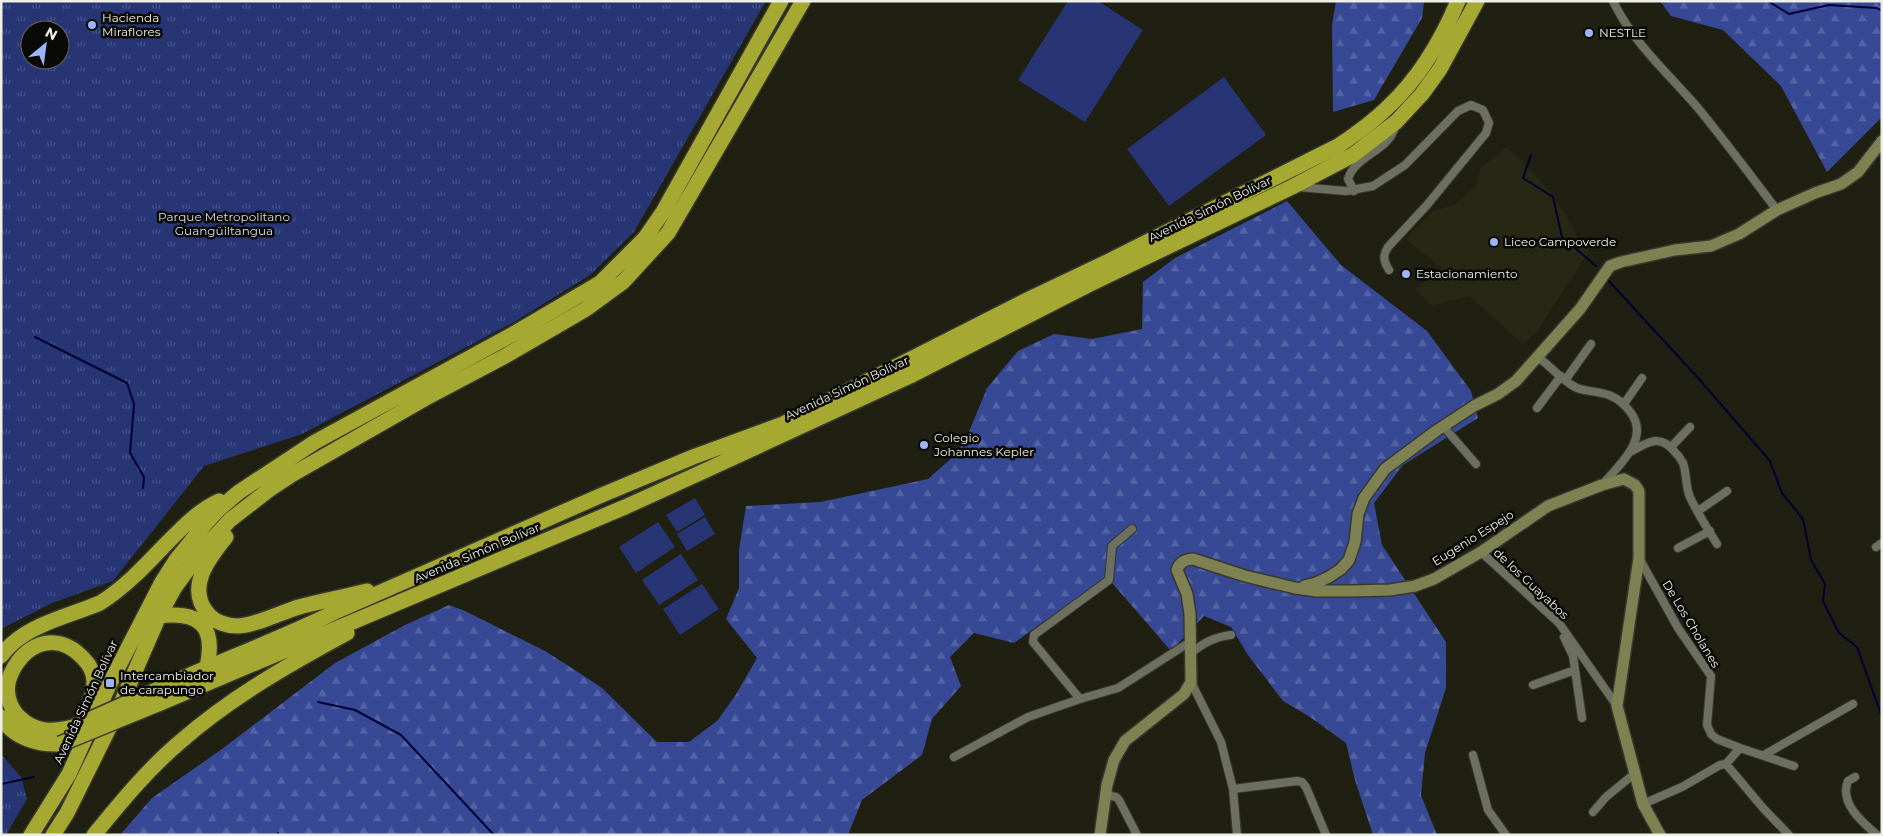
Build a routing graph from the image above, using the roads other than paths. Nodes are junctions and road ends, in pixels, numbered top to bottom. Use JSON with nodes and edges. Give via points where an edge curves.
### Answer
{"nodes":[{"id":1,"x":781,"y":1,"type":"edge"},
{"id":2,"x":803,"y":1,"type":"edge"},
{"id":3,"x":1458,"y":1,"type":"edge"},
{"id":4,"x":1477,"y":1,"type":"edge"},
{"id":5,"x":1613,"y":1,"type":"edge"},
{"id":6,"x":769,"y":24,"type":"junction"},
{"id":7,"x":785,"y":32,"type":"junction"},
{"id":8,"x":1396,"y":122,"type":"junction"},
{"id":9,"x":1882,"y":141,"type":"edge"},
{"id":10,"x":1284,"y":174,"type":"junction"},
{"id":11,"x":1292,"y":187,"type":"junction"},
{"id":12,"x":1354,"y":191,"type":"junction"},
{"id":13,"x":1777,"y":210,"type":"junction"},
{"id":14,"x":1389,"y":270,"type":"dead end"},
{"id":15,"x":1591,"y":344,"type":"dead end"},
{"id":16,"x":1538,"y":357,"type":"junction"},
{"id":17,"x":1563,"y":378,"type":"junction"},
{"id":18,"x":1642,"y":378,"type":"dead end"},
{"id":19,"x":1624,"y":404,"type":"junction"},
{"id":20,"x":1537,"y":408,"type":"dead end"},
{"id":21,"x":1443,"y":426,"type":"junction"},
{"id":22,"x":1690,"y":427,"type":"dead end"},
{"id":23,"x":1671,"y":447,"type":"junction"},
{"id":24,"x":1630,"y":452,"type":"junction"},
{"id":25,"x":1476,"y":464,"type":"dead end"},
{"id":26,"x":1602,"y":485,"type":"junction"},
{"id":27,"x":1727,"y":491,"type":"dead end"},
{"id":28,"x":239,"y":492,"type":"junction"},
{"id":29,"x":254,"y":500,"type":"junction"},
{"id":30,"x":1698,"y":511,"type":"junction"},
{"id":31,"x":1132,"y":529,"type":"dead end"},
{"id":32,"x":1710,"y":531,"type":"junction"},
{"id":33,"x":1717,"y":544,"type":"dead end"},
{"id":34,"x":1678,"y":548,"type":"dead end"},
{"id":35,"x":1481,"y":552,"type":"junction"},
{"id":36,"x":1639,"y":558,"type":"junction"},
{"id":37,"x":414,"y":579,"type":"junction"},
{"id":38,"x":1295,"y":588,"type":"junction"},
{"id":39,"x":387,"y":606,"type":"junction"},
{"id":40,"x":158,"y":616,"type":"junction"},
{"id":41,"x":1559,"y":623,"type":"junction"},
{"id":42,"x":1231,"y":635,"type":"dead end"},
{"id":43,"x":1190,"y":642,"type":"junction"},
{"id":44,"x":1190,"y":654,"type":"junction"},
{"id":45,"x":1,"y":656,"type":"edge"},
{"id":46,"x":207,"y":667,"type":"junction"},
{"id":47,"x":1575,"y":670,"type":"junction"},
{"id":48,"x":1191,"y":682,"type":"junction"},
{"id":49,"x":1533,"y":685,"type":"dead end"},
{"id":50,"x":157,"y":697,"type":"junction"},
{"id":51,"x":1080,"y":699,"type":"junction"},
{"id":52,"x":1853,"y":704,"type":"dead end"},
{"id":53,"x":1617,"y":706,"type":"junction"},
{"id":54,"x":1,"y":717,"type":"edge"},
{"id":55,"x":1582,"y":718,"type":"dead end"},
{"id":56,"x":1740,"y":748,"type":"junction"},
{"id":57,"x":1473,"y":754,"type":"dead end"},
{"id":58,"x":1764,"y":755,"type":"junction"},
{"id":59,"x":954,"y":757,"type":"dead end"},
{"id":60,"x":1726,"y":764,"type":"junction"},
{"id":61,"x":1794,"y":766,"type":"dead end"},
{"id":62,"x":69,"y":774,"type":"junction"},
{"id":63,"x":1634,"y":774,"type":"junction"},
{"id":64,"x":1855,"y":777,"type":"dead end"},
{"id":65,"x":1233,"y":789,"type":"junction"},
{"id":66,"x":1105,"y":795,"type":"junction"},
{"id":67,"x":1643,"y":804,"type":"junction"},
{"id":68,"x":1593,"y":812,"type":"dead end"},
{"id":69,"x":31,"y":835,"type":"edge"},
{"id":70,"x":52,"y":835,"type":"edge"},
{"id":71,"x":94,"y":835,"type":"edge"},
{"id":72,"x":1100,"y":835,"type":"edge"},
{"id":73,"x":1137,"y":835,"type":"edge"},
{"id":74,"x":1237,"y":835,"type":"edge"},
{"id":75,"x":1326,"y":835,"type":"edge"},
{"id":76,"x":1506,"y":835,"type":"edge"},
{"id":77,"x":1660,"y":835,"type":"edge"},
{"id":78,"x":1790,"y":835,"type":"edge"},
{"id":79,"x":1877,"y":835,"type":"edge"}],
"edges":[{"from":1,"to":6,"type":"highway","name":"Avenida Simón Bolívar"},
{"from":2,"to":7,"type":"highway"},
{"from":3,"to":10,"type":"highway","name":"Avenida Simón Bolívar","via":[[1424,66],[1391,105],[1338,146]]},
{"from":4,"to":8,"type":"highway","name":"Avenida Simón Bolívar","via":[[1440,69]]},
{"from":5,"to":13,"type":"street","via":[[1633,35],[1697,108]]},
{"from":6,"to":7,"type":"highway"},
{"from":6,"to":28,"type":"highway","name":"Avenida Simón Bolívar","via":[[663,212],[645,238],[600,283],[515,334],[315,442]]},
{"from":7,"to":29,"type":"highway","via":[[668,233],[623,282],[586,309],[327,454]]},
{"from":8,"to":11,"type":"highway","name":"Avenida Simón Bolívar","via":[[1353,155]]},
{"from":8,"to":12,"type":"street","via":[[1385,142],[1350,172],[1348,179]]},
{"from":9,"to":13,"type":"street","via":[[1858,172],[1841,184]]},
{"from":10,"to":11,"type":"street"},
{"from":10,"to":37,"type":"highway","name":"Avenida Simón Bolívar","via":[[784,424],[602,495]]},
{"from":11,"to":12,"type":"street"},
{"from":11,"to":39,"type":"highway","name":"Avenida Simón Bolívar","via":[[875,392],[625,507]]},
{"from":12,"to":14,"type":"street","via":[[1373,186],[1405,165],[1464,107],[1471,105],[1482,110],[1490,122],[1472,151],[1384,253]]},
{"from":13,"to":16,"type":"street","via":[[1739,234],[1711,246],[1675,250],[1610,266],[1580,309]]},
{"from":15,"to":17,"type":"street"},
{"from":16,"to":17,"type":"street"},
{"from":16,"to":21,"type":"street","via":[[1516,381]]},
{"from":17,"to":19,"type":"street","via":[[1575,387],[1612,396]]},
{"from":17,"to":20,"type":"street"},
{"from":18,"to":19,"type":"street"},
{"from":19,"to":24,"type":"street","via":[[1638,427]]},
{"from":21,"to":25,"type":"street"},
{"from":21,"to":38,"type":"street","via":[[1385,469],[1373,483],[1358,514],[1349,560],[1316,584]]},
{"from":22,"to":23,"type":"street"},
{"from":23,"to":24,"type":"street","via":[[1657,440]]},
{"from":23,"to":30,"type":"street","via":[[1683,463],[1687,489]]},
{"from":24,"to":26,"type":"street"},
{"from":26,"to":35,"type":"street","name":"Eugenio Espejo","via":[[1548,506]]},
{"from":26,"to":36,"type":"street","name":"Eugenio Espejo","via":[[1624,480],[1638,489]]},
{"from":27,"to":30,"type":"street"},
{"from":28,"to":45,"type":"highway","via":[[211,505],[182,527],[108,598],[20,637]]},
{"from":28,"to":62,"type":"highway","name":"Avenida Simón Bolívar","via":[[206,522],[162,582],[104,694]]},
{"from":29,"to":37,"type":"highway","via":[[204,567],[200,581],[199,600],[212,618],[220,622],[237,626],[301,606]]},
{"from":29,"to":40,"type":"highway","via":[[203,549]]},
{"from":30,"to":32,"type":"street"},
{"from":31,"to":51,"type":"street","via":[[1112,546],[1109,580],[1032,638]]},
{"from":32,"to":33,"type":"street"},
{"from":32,"to":34,"type":"street"},
{"from":35,"to":38,"type":"street","name":"Eugenio Espejo","via":[[1416,586],[1352,591]]},
{"from":35,"to":41,"type":"street","name":"de los Guayabos"},
{"from":36,"to":53,"type":"street","name":"Eugenio Espejo"},
{"from":36,"to":56,"type":"street","name":"De Los Cholanes","via":[[1678,628],[1710,676],[1707,725],[1711,734]]},
{"from":37,"to":46,"type":"highway","name":"Avenida Simón Bolívar"},
{"from":38,"to":43,"type":"street","name":"Eugenio Espejo","via":[[1193,559],[1184,560],[1178,570],[1187,594]]},
{"from":39,"to":50,"type":"highway","name":"Avenida Simón Bolívar"},
{"from":39,"to":71,"type":"highway","via":[[354,629],[256,685],[210,718],[152,769]]},
{"from":40,"to":46,"type":"highway","via":[[180,614],[207,630],[210,644]]},
{"from":40,"to":70,"type":"highway","via":[[119,708],[67,813]]},
{"from":41,"to":47,"type":"street","via":[[1573,656]]},
{"from":41,"to":53,"type":"street","name":"de los Guayabos"},
{"from":42,"to":44,"type":"street","via":[[1208,640]]},
{"from":43,"to":44,"type":"street","name":"Eugenio Espejo"},
{"from":43,"to":51,"type":"street","via":[[1118,688]]},
{"from":44,"to":48,"type":"street","name":"Eugenio Espejo"},
{"from":46,"to":50,"type":"highway","name":"Avenida Simón Bolívar"},
{"from":47,"to":49,"type":"street"},
{"from":47,"to":55,"type":"street"},
{"from":48,"to":65,"type":"street","via":[[1222,742]]},
{"from":48,"to":66,"type":"street","via":[[1184,694],[1125,741],[1114,760]]},
{"from":50,"to":54,"type":"highway","bridge":true,"via":[[60,744],[32,741],[12,730]]},
{"from":50,"to":62,"type":"highway","bridge":true,"via":[[73,727],[47,731],[37,729],[18,716],[11,707],[8,694],[12,669],[32,647],[44,643],[66,645],[78,652],[91,668],[94,688],[73,750]]},
{"from":51,"to":59,"type":"street","via":[[1028,717]]},
{"from":52,"to":58,"type":"street"},
{"from":53,"to":63,"type":"street","name":"Eugenio Espejo"},
{"from":56,"to":58,"type":"street","name":"De Los Cholanes"},
{"from":56,"to":60,"type":"street"},
{"from":57,"to":76,"type":"street","via":[[1488,810]]},
{"from":58,"to":61,"type":"street","name":"De Los Cholanes"},
{"from":60,"to":67,"type":"street"},
{"from":60,"to":78,"type":"street"},
{"from":62,"to":69,"type":"highway","name":"Avenida Simón Bolívar"},
{"from":63,"to":67,"type":"street","name":"Eugenio Espejo"},
{"from":63,"to":68,"type":"street"},
{"from":64,"to":79,"type":"street","via":[[1848,781],[1845,795],[1863,822]]},
{"from":65,"to":74,"type":"street"},
{"from":65,"to":75,"type":"street","via":[[1302,782]]},
{"from":66,"to":72,"type":"street"},
{"from":66,"to":73,"type":"street","via":[[1119,800]]},
{"from":67,"to":77,"type":"street","name":"Eugenio Espejo"}]}
